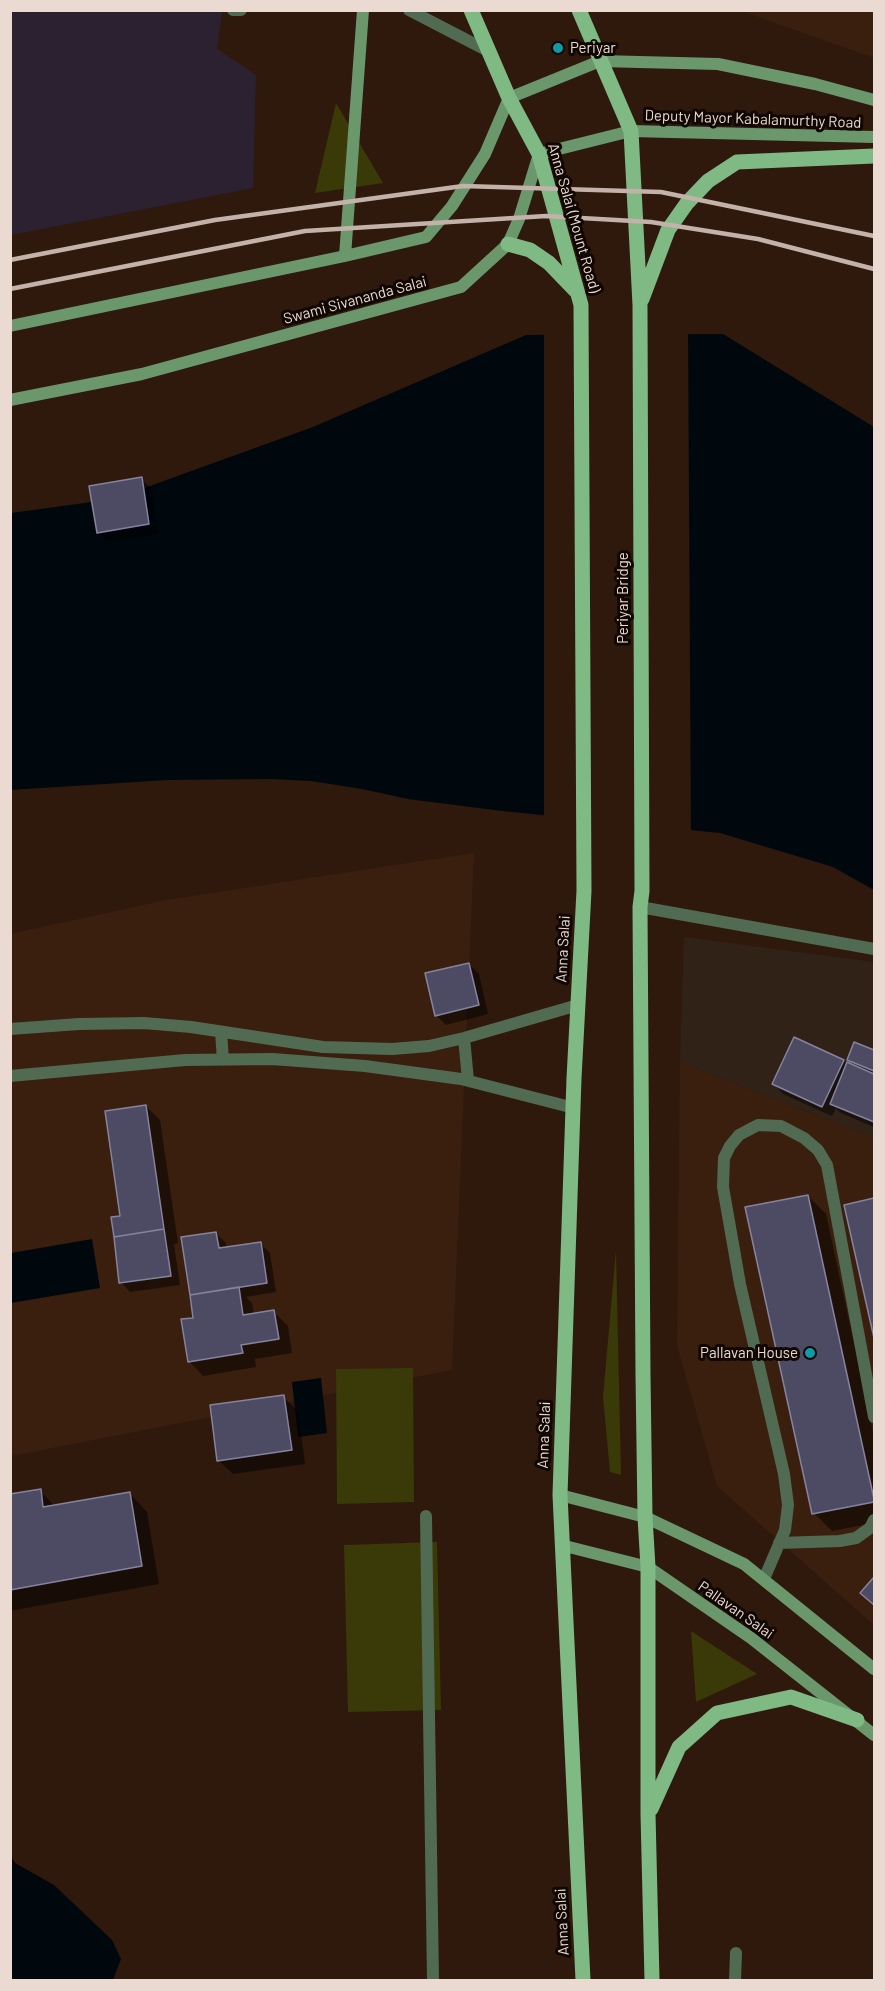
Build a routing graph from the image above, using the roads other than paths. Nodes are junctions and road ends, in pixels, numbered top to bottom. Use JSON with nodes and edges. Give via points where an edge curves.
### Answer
{"nodes":[{"id":1,"x":233,"y":10,"type":"edge"},
{"id":2,"x":241,"y":10,"type":"edge"},
{"id":3,"x":363,"y":10,"type":"edge"},
{"id":4,"x":410,"y":10,"type":"edge"},
{"id":5,"x":471,"y":10,"type":"edge"},
{"id":6,"x":579,"y":10,"type":"edge"},
{"id":7,"x":488,"y":51,"type":"junction"},
{"id":8,"x":600,"y":61,"type":"junction"},
{"id":9,"x":509,"y":98,"type":"junction"},
{"id":10,"x":874,"y":100,"type":"edge"},
{"id":11,"x":631,"y":131,"type":"junction"},
{"id":12,"x":874,"y":137,"type":"edge"},
{"id":13,"x":539,"y":154,"type":"junction"},
{"id":14,"x":874,"y":156,"type":"edge"},
{"id":15,"x":508,"y":244,"type":"junction"},
{"id":16,"x":345,"y":256,"type":"junction"},
{"id":17,"x":579,"y":299,"type":"junction"},
{"id":18,"x":640,"y":305,"type":"junction"},
{"id":19,"x":10,"y":326,"type":"edge"},
{"id":20,"x":10,"y":400,"type":"edge"},
{"id":21,"x":640,"y":907,"type":"junction"},
{"id":22,"x":874,"y":949,"type":"edge"},
{"id":23,"x":578,"y":1005,"type":"junction"},
{"id":24,"x":10,"y":1029,"type":"edge"},
{"id":25,"x":221,"y":1032,"type":"junction"},
{"id":26,"x":464,"y":1038,"type":"junction"},
{"id":27,"x":223,"y":1060,"type":"junction"},
{"id":28,"x":10,"y":1076,"type":"edge"},
{"id":29,"x":468,"y":1080,"type":"junction"},
{"id":30,"x":574,"y":1108,"type":"junction"},
{"id":31,"x":874,"y":1417,"type":"edge"},
{"id":32,"x":560,"y":1495,"type":"junction"},
{"id":33,"x":426,"y":1516,"type":"dead end"},
{"id":34,"x":645,"y":1517,"type":"junction"},
{"id":35,"x":874,"y":1520,"type":"edge"},
{"id":36,"x":779,"y":1543,"type":"junction"},
{"id":37,"x":561,"y":1545,"type":"junction"},
{"id":38,"x":648,"y":1567,"type":"junction"},
{"id":39,"x":764,"y":1579,"type":"junction"},
{"id":40,"x":874,"y":1670,"type":"edge"},
{"id":41,"x":856,"y":1720,"type":"junction"},
{"id":42,"x":874,"y":1735,"type":"edge"},
{"id":43,"x":648,"y":1814,"type":"junction"},
{"id":44,"x":735,"y":1953,"type":"dead end"},
{"id":45,"x":433,"y":1980,"type":"edge"},
{"id":46,"x":583,"y":1980,"type":"edge"},
{"id":47,"x":652,"y":1980,"type":"edge"},
{"id":48,"x":735,"y":1980,"type":"edge"}],
"edges":[{"from":1,"to":2,"type":"street"},
{"from":3,"to":16,"type":"main road"},
{"from":4,"to":7,"type":"street"},
{"from":5,"to":7,"type":"main road","name":"Anna Salai (Mount Road)"},
{"from":6,"to":8,"type":"main road"},
{"from":7,"to":9,"type":"main road","name":"Anna Salai (Mount Road)"},
{"from":8,"to":9,"type":"main road"},
{"from":8,"to":10,"type":"main road","via":[[718,64]]},
{"from":8,"to":11,"type":"main road"},
{"from":9,"to":13,"type":"main road","name":"Anna Salai (Mount Road)"},
{"from":9,"to":16,"type":"main road","via":[[485,154],[452,206],[426,237]]},
{"from":11,"to":12,"type":"main road","name":"Deputy Mayor Kabalamurthy Road"},
{"from":11,"to":13,"type":"main road"},
{"from":11,"to":18,"type":"main road"},
{"from":13,"to":15,"type":"main road","name":"Swami Sivananda Salai"},
{"from":13,"to":17,"type":"main road","name":"Anna Salai (Mount Road)"},
{"from":14,"to":18,"type":"main road","via":[[737,162],[708,181],[674,221]]},
{"from":15,"to":17,"type":"main road","via":[[530,250],[549,263]]},
{"from":15,"to":20,"type":"main road","name":"Swami Sivananda Salai","via":[[461,287],[142,374]]},
{"from":16,"to":19,"type":"main road"},
{"from":17,"to":23,"type":"main road","name":"Anna Salai","via":[[584,891]]},
{"from":18,"to":21,"type":"main road","name":"Periyar Bridge"},
{"from":21,"to":22,"type":"street"},
{"from":21,"to":34,"type":"main road"},
{"from":23,"to":26,"type":"street"},
{"from":23,"to":30,"type":"main road","name":"Anna Salai"},
{"from":24,"to":25,"type":"street","via":[[144,1023]]},
{"from":25,"to":26,"type":"street","via":[[323,1047],[392,1050]]},
{"from":25,"to":27,"type":"street"},
{"from":26,"to":29,"type":"street"},
{"from":27,"to":28,"type":"street"},
{"from":27,"to":29,"type":"street","via":[[272,1059],[365,1066]]},
{"from":29,"to":30,"type":"street"},
{"from":30,"to":32,"type":"main road","name":"Anna Salai"},
{"from":31,"to":36,"type":"street","via":[[827,1166],[818,1150],[804,1138],[781,1126],[758,1125],[739,1135],[730,1146],[724,1158],[723,1187],[740,1284],[784,1474],[788,1505]]},
{"from":32,"to":34,"type":"main road"},
{"from":32,"to":37,"type":"main road","name":"Anna Salai"},
{"from":33,"to":45,"type":"street"},
{"from":34,"to":38,"type":"main road"},
{"from":34,"to":39,"type":"main road","via":[[744,1564]]},
{"from":35,"to":36,"type":"street","via":[[856,1538]]},
{"from":36,"to":39,"type":"street"},
{"from":37,"to":38,"type":"main road","name":"Pallavan Salai"},
{"from":37,"to":46,"type":"main road","name":"Anna Salai"},
{"from":38,"to":41,"type":"main road","name":"Pallavan Salai","via":[[752,1638]]},
{"from":38,"to":43,"type":"main road"},
{"from":39,"to":40,"type":"main road"},
{"from":41,"to":42,"type":"main road","name":"Pallavan Salai"},
{"from":41,"to":43,"type":"main road","via":[[791,1697],[717,1713],[679,1747]]},
{"from":43,"to":47,"type":"main road"},
{"from":44,"to":48,"type":"street"}]}
